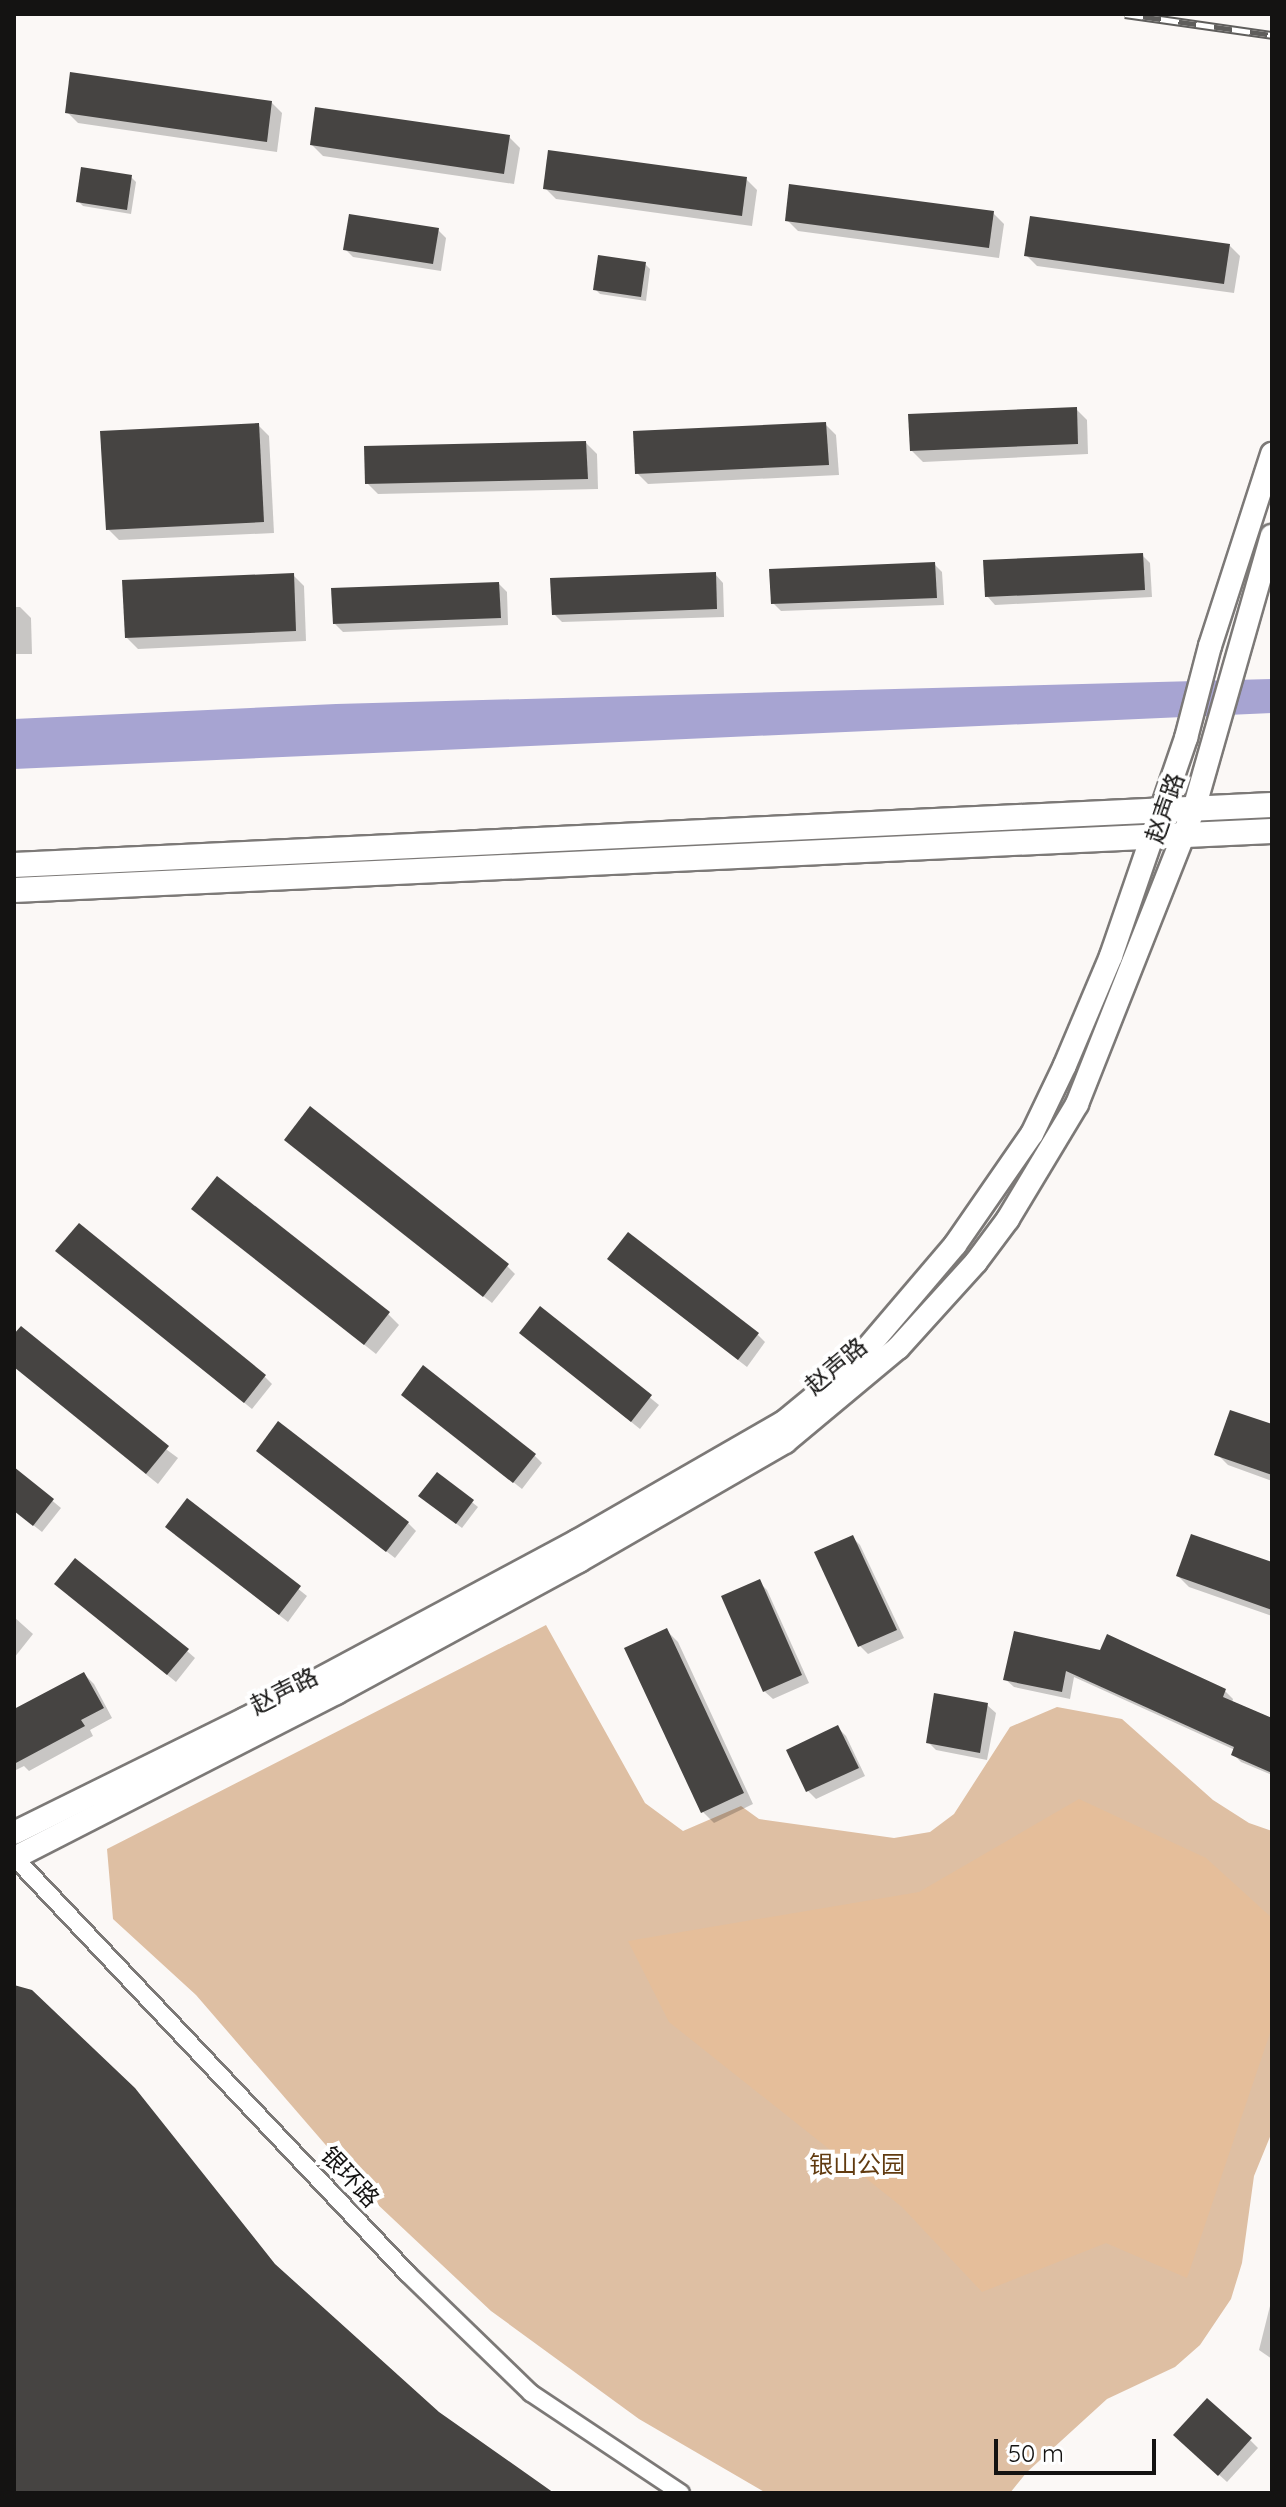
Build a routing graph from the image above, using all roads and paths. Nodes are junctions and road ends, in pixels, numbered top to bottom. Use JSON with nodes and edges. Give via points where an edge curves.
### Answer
{"nodes":[{"id":1,"x":1272,"y":454,"type":"edge"},
{"id":2,"x":1272,"y":536,"type":"edge"},
{"id":3,"x":1272,"y":805,"type":"edge"},
{"id":4,"x":1194,"y":809,"type":"junction"},
{"id":5,"x":1161,"y":811,"type":"junction"},
{"id":6,"x":1272,"y":831,"type":"edge"},
{"id":7,"x":1184,"y":836,"type":"junction"},
{"id":8,"x":1152,"y":837,"type":"junction"},
{"id":9,"x":14,"y":865,"type":"edge"},
{"id":10,"x":14,"y":890,"type":"edge"},
{"id":11,"x":14,"y":1833,"type":"edge"},
{"id":12,"x":14,"y":1858,"type":"edge"},
{"id":13,"x":681,"y":2493,"type":"edge"}],
"edges":[{"from":1,"to":5,"type":"street"},
{"from":2,"to":4,"type":"street","name":"赵声路"},
{"from":3,"to":4,"type":"main road"},
{"from":4,"to":5,"type":"main road"},
{"from":4,"to":7,"type":"street","name":"赵声路"},
{"from":5,"to":8,"type":"street"},
{"from":5,"to":9,"type":"main road"},
{"from":6,"to":7,"type":"main road"},
{"from":7,"to":8,"type":"main road"},
{"from":7,"to":12,"type":"street","name":"赵声路","via":[[1104,1042],[1062,1131],[976,1262],[898,1348],[785,1442],[758,1458],[336,1693]]},
{"from":8,"to":10,"type":"main road"},
{"from":8,"to":11,"type":"street","via":[[1111,956],[1032,1134],[955,1245],[852,1366],[784,1422],[577,1541],[245,1719]]},
{"from":12,"to":13,"type":"street","name":"银环路","via":[[408,2274],[531,2393]]}]}
